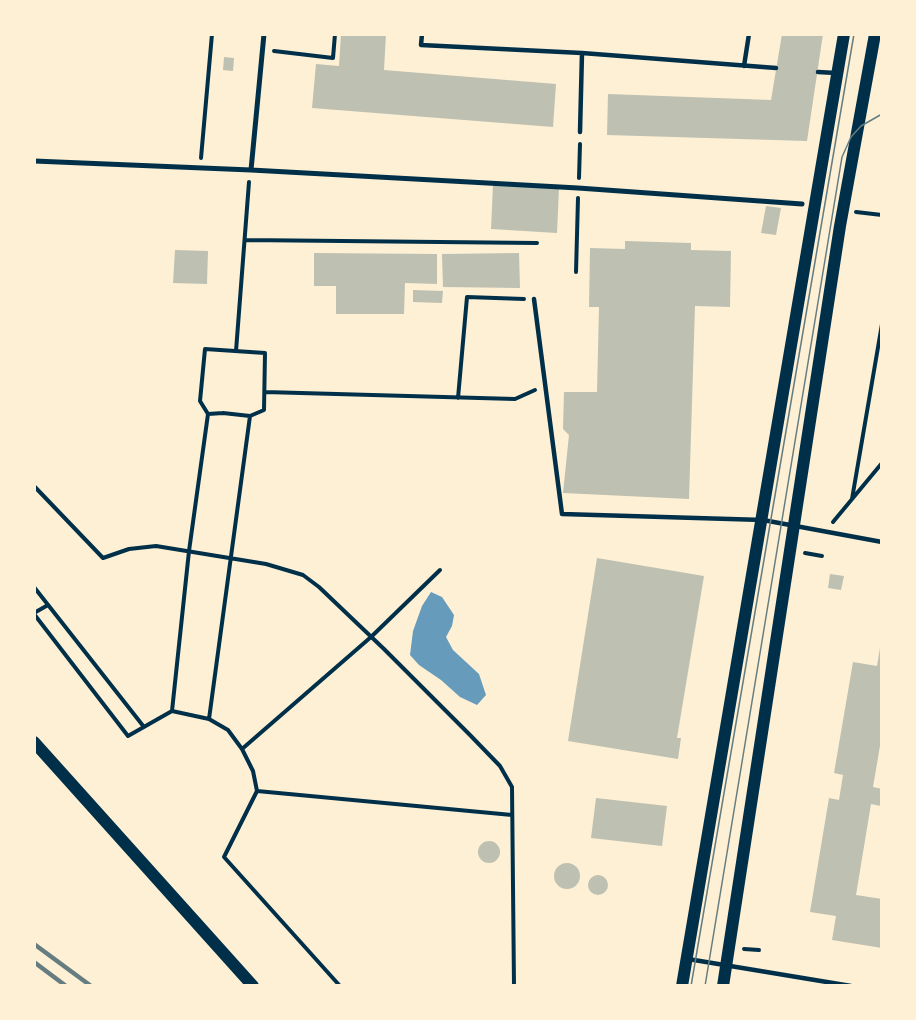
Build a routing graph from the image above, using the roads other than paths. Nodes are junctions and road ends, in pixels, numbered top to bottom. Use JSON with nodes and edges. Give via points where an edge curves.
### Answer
{"nodes":[{"id":1,"x":264,"y":34,"type":"edge"},
{"id":2,"x":422,"y":34,"type":"edge"},
{"id":3,"x":749,"y":34,"type":"edge"},
{"id":4,"x":844,"y":34,"type":"edge"},
{"id":5,"x":874,"y":34,"type":"edge"},
{"id":6,"x":582,"y":53,"type":"junction"},
{"id":7,"x":744,"y":66,"type":"junction"},
{"id":8,"x":776,"y":68,"type":"dead end"},
{"id":9,"x":818,"y":72,"type":"dead end"},
{"id":10,"x":837,"y":73,"type":"junction"},
{"id":11,"x":580,"y":132,"type":"dead end"},
{"id":12,"x":34,"y":161,"type":"edge"},
{"id":13,"x":250,"y":170,"type":"junction"},
{"id":14,"x":802,"y":204,"type":"dead end"},
{"id":15,"x":534,"y":299,"type":"road end"},
{"id":16,"x":763,"y":520,"type":"junction"},
{"id":17,"x":794,"y":527,"type":"junction"},
{"id":18,"x":882,"y":542,"type":"edge"},
{"id":19,"x":34,"y":742,"type":"edge"},
{"id":20,"x":686,"y":959,"type":"junction"},
{"id":21,"x":727,"y":967,"type":"junction"},
{"id":22,"x":253,"y":986,"type":"edge"},
{"id":23,"x":682,"y":986,"type":"edge"},
{"id":24,"x":723,"y":986,"type":"edge"},
{"id":25,"x":851,"y":986,"type":"edge"}],
"edges":[{"from":1,"to":13,"type":"street"},
{"from":2,"to":6,"type":"lane","via":[[421,45]]},
{"from":3,"to":7,"type":"lane"},
{"from":4,"to":10,"type":"main road"},
{"from":5,"to":17,"type":"main road"},
{"from":6,"to":7,"type":"lane"},
{"from":6,"to":11,"type":"lane"},
{"from":7,"to":8,"type":"lane"},
{"from":9,"to":10,"type":"lane"},
{"from":10,"to":16,"type":"main road"},
{"from":12,"to":13,"type":"street"},
{"from":13,"to":14,"type":"street"},
{"from":15,"to":16,"type":"lane","via":[[562,514]]},
{"from":16,"to":17,"type":"lane"},
{"from":16,"to":20,"type":"main road"},
{"from":17,"to":18,"type":"lane"},
{"from":17,"to":21,"type":"main road"},
{"from":19,"to":22,"type":"main road"},
{"from":20,"to":21,"type":"lane"},
{"from":20,"to":23,"type":"main road"},
{"from":21,"to":24,"type":"main road"},
{"from":21,"to":25,"type":"lane"}]}
